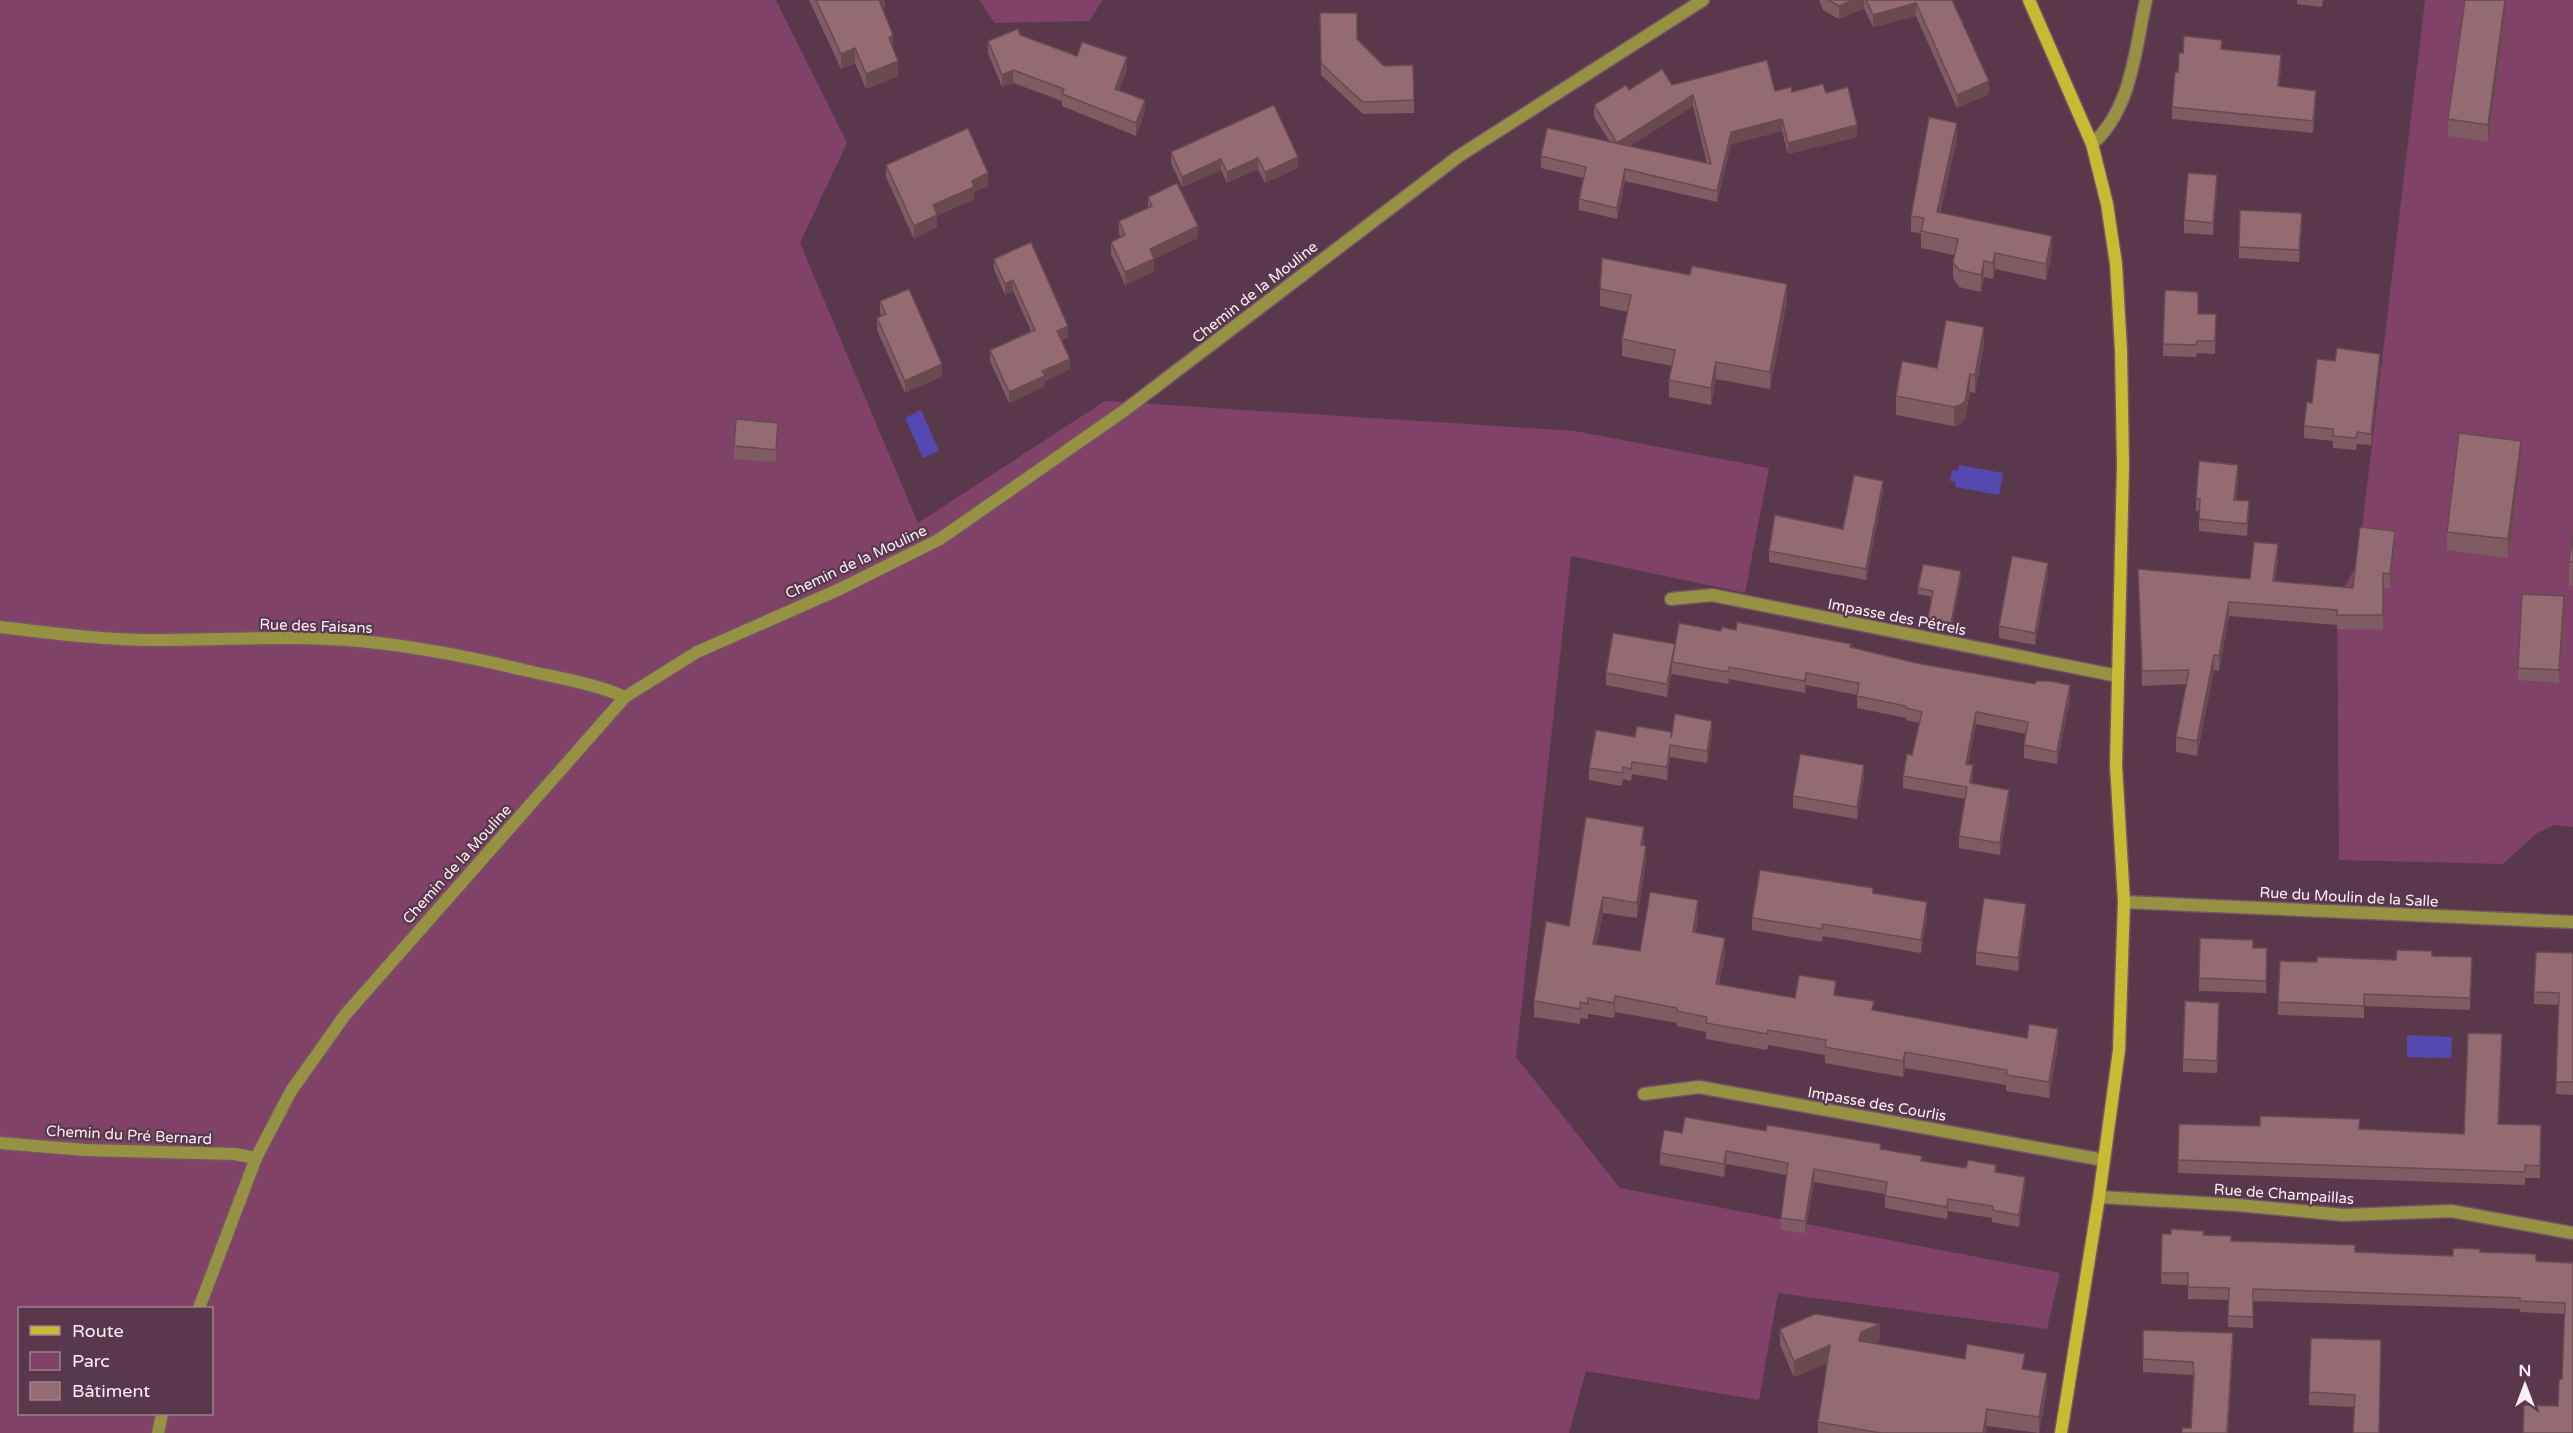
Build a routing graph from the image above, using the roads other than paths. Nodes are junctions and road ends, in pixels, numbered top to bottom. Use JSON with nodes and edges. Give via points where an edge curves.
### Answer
{"nodes":[{"id":1,"x":1704,"y":0,"type":"edge"},
{"id":2,"x":2029,"y":0,"type":"edge"},
{"id":3,"x":2146,"y":0,"type":"edge"},
{"id":4,"x":2092,"y":144,"type":"junction"},
{"id":5,"x":1671,"y":599,"type":"dead end"},
{"id":6,"x":0,"y":627,"type":"edge"},
{"id":7,"x":2118,"y":676,"type":"junction"},
{"id":8,"x":625,"y":697,"type":"junction"},
{"id":9,"x":2124,"y":902,"type":"junction"},
{"id":10,"x":2573,"y":922,"type":"edge"},
{"id":11,"x":1644,"y":1094,"type":"dead end"},
{"id":12,"x":0,"y":1143,"type":"edge"},
{"id":13,"x":256,"y":1158,"type":"junction"},
{"id":14,"x":2104,"y":1160,"type":"junction"},
{"id":15,"x":2099,"y":1197,"type":"junction"},
{"id":16,"x":2573,"y":1233,"type":"edge"},
{"id":17,"x":199,"y":1307,"type":"edge"},
{"id":18,"x":162,"y":1415,"type":"edge"},
{"id":19,"x":158,"y":1433,"type":"edge"},
{"id":20,"x":2061,"y":1433,"type":"edge"}],
"edges":[{"from":1,"to":8,"type":"street","name":"Chemin de la Mouline","via":[[1459,156],[1125,410],[940,539],[840,589],[697,652]]},
{"from":2,"to":4,"type":"main road"},
{"from":3,"to":4,"type":"street","via":[[2125,96],[2103,135]]},
{"from":4,"to":7,"type":"main road","via":[[2116,264],[2121,350],[2123,465]]},
{"from":5,"to":7,"type":"street","name":"Impasse des Pétrels","via":[[1712,595]]},
{"from":6,"to":8,"type":"street","name":"Rue des Faisans","via":[[141,640],[288,637],[400,646],[511,667],[607,689]]},
{"from":7,"to":9,"type":"main road","via":[[2116,765]]},
{"from":8,"to":13,"type":"street","name":"Chemin de la Mouline","via":[[345,1016],[291,1091]]},
{"from":9,"to":10,"type":"street","name":"Rue du Moulin de la Salle"},
{"from":9,"to":14,"type":"main road","via":[[2119,1050]]},
{"from":11,"to":14,"type":"street","name":"Impasse des Courlis","via":[[1699,1087]]},
{"from":12,"to":13,"type":"street","name":"Chemin du Pré Bernard"},
{"from":13,"to":17,"type":"street","name":"Chemin de la Mouline"},
{"from":14,"to":15,"type":"main road"},
{"from":15,"to":16,"type":"street","name":"Rue de Champaillas","via":[[2344,1215],[2451,1211]]},
{"from":15,"to":20,"type":"main road"},
{"from":18,"to":19,"type":"street"}]}
